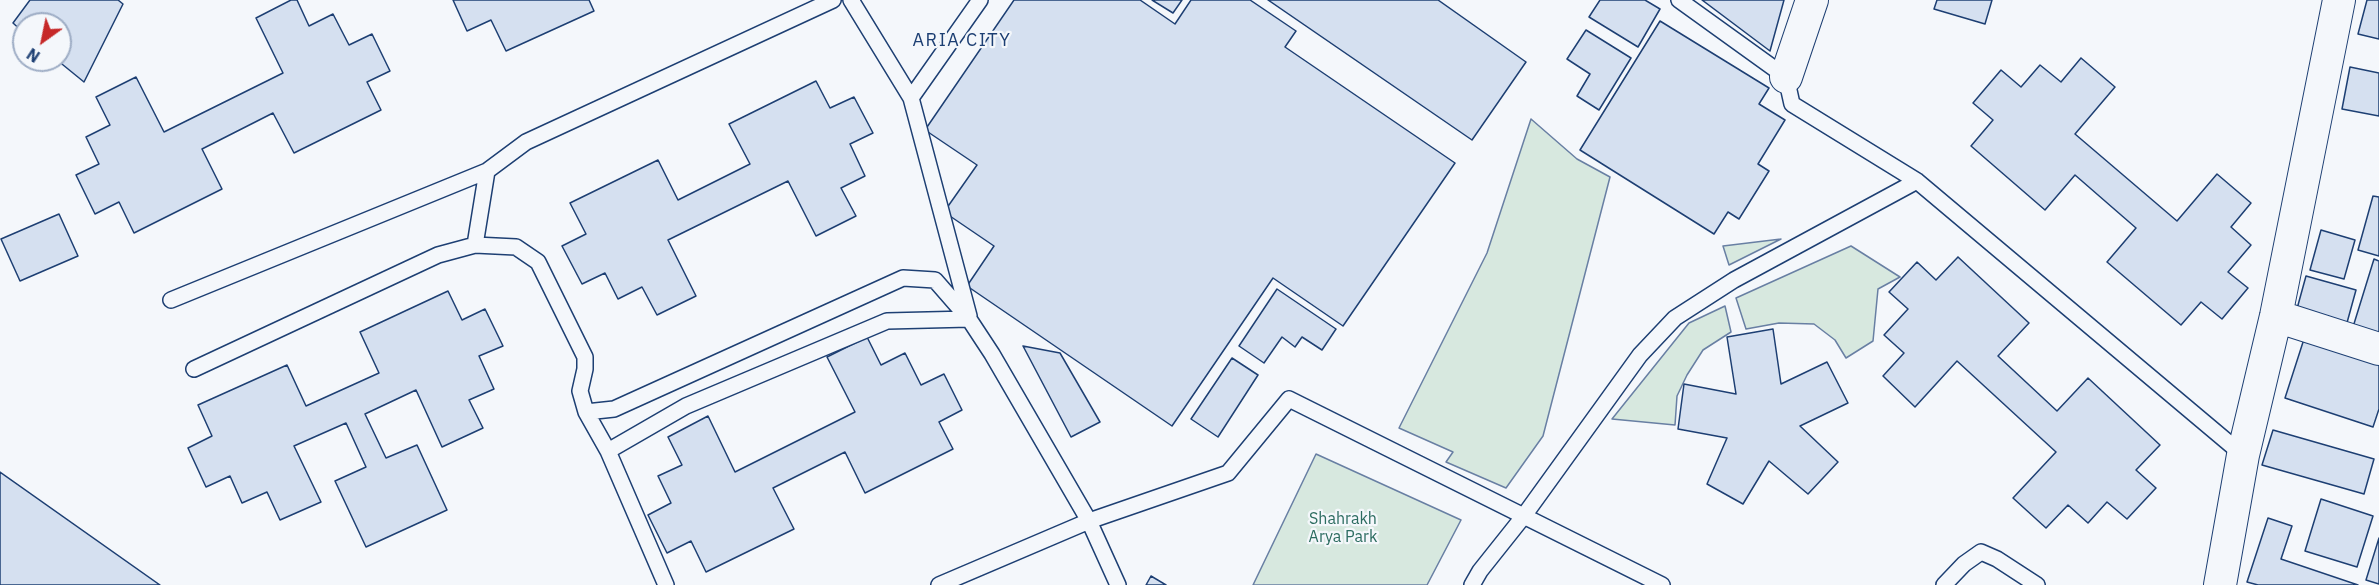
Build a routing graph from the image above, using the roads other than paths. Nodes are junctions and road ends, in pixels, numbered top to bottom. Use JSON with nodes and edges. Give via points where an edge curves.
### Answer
{"nodes":[{"id":1,"x":833,"y":0,"type":"edge"},
{"id":2,"x":851,"y":0,"type":"edge"},
{"id":3,"x":980,"y":0,"type":"edge"},
{"id":4,"x":1680,"y":0,"type":"edge"},
{"id":5,"x":1812,"y":0,"type":"edge"},
{"id":6,"x":2339,"y":0,"type":"edge"},
{"id":7,"x":1786,"y":77,"type":"junction"},
{"id":8,"x":911,"y":98,"type":"junction"},
{"id":9,"x":487,"y":171,"type":"junction"},
{"id":10,"x":1917,"y":181,"type":"junction"},
{"id":11,"x":475,"y":245,"type":"junction"},
{"id":12,"x":171,"y":300,"type":"dead end"},
{"id":13,"x":2276,"y":316,"type":"junction"},
{"id":14,"x":969,"y":319,"type":"junction"},
{"id":15,"x":2379,"y":349,"type":"edge"},
{"id":16,"x":194,"y":369,"type":"dead end"},
{"id":17,"x":586,"y":412,"type":"junction"},
{"id":18,"x":608,"y":451,"type":"junction"},
{"id":19,"x":2243,"y":455,"type":"junction"},
{"id":20,"x":1524,"y":517,"type":"junction"},
{"id":21,"x":1089,"y":521,"type":"junction"},
{"id":22,"x":2226,"y":583,"type":"edge"},
{"id":23,"x":666,"y":585,"type":"edge"},
{"id":24,"x":939,"y":585,"type":"edge"},
{"id":25,"x":1118,"y":585,"type":"edge"},
{"id":26,"x":1472,"y":585,"type":"edge"},
{"id":27,"x":1662,"y":585,"type":"edge"},
{"id":28,"x":1944,"y":585,"type":"edge"},
{"id":29,"x":2037,"y":585,"type":"edge"}],
"edges":[{"from":1,"to":9,"type":"lane","via":[[526,142]]},
{"from":2,"to":8,"type":"lane"},
{"from":3,"to":8,"type":"lane"},
{"from":4,"to":7,"type":"lane"},
{"from":5,"to":7,"type":"street"},
{"from":6,"to":13,"type":"street"},
{"from":7,"to":10,"type":"lane","via":[[1792,104]]},
{"from":8,"to":14,"type":"lane"},
{"from":9,"to":11,"type":"lane"},
{"from":9,"to":12,"type":"lane"},
{"from":10,"to":19,"type":"lane"},
{"from":10,"to":20,"type":"lane","via":[[1734,280],[1675,318],[1640,355]]},
{"from":11,"to":16,"type":"lane","via":[[438,255]]},
{"from":11,"to":17,"type":"lane","via":[[516,247],[538,262],[585,357],[580,391]]},
{"from":13,"to":15,"type":"street"},
{"from":13,"to":19,"type":"street"},
{"from":14,"to":17,"type":"lane","via":[[935,280],[903,278],[614,409]]},
{"from":14,"to":18,"type":"lane","via":[[887,321],[686,406]]},
{"from":14,"to":21,"type":"lane"},
{"from":17,"to":18,"type":"lane"},
{"from":18,"to":23,"type":"lane"},
{"from":19,"to":22,"type":"street"},
{"from":20,"to":21,"type":"lane","via":[[1289,399],[1228,473]]},
{"from":20,"to":26,"type":"lane"},
{"from":20,"to":27,"type":"lane"},
{"from":21,"to":24,"type":"lane"},
{"from":21,"to":25,"type":"lane"},
{"from":28,"to":29,"type":"lane","via":[[1981,552]]}]}
